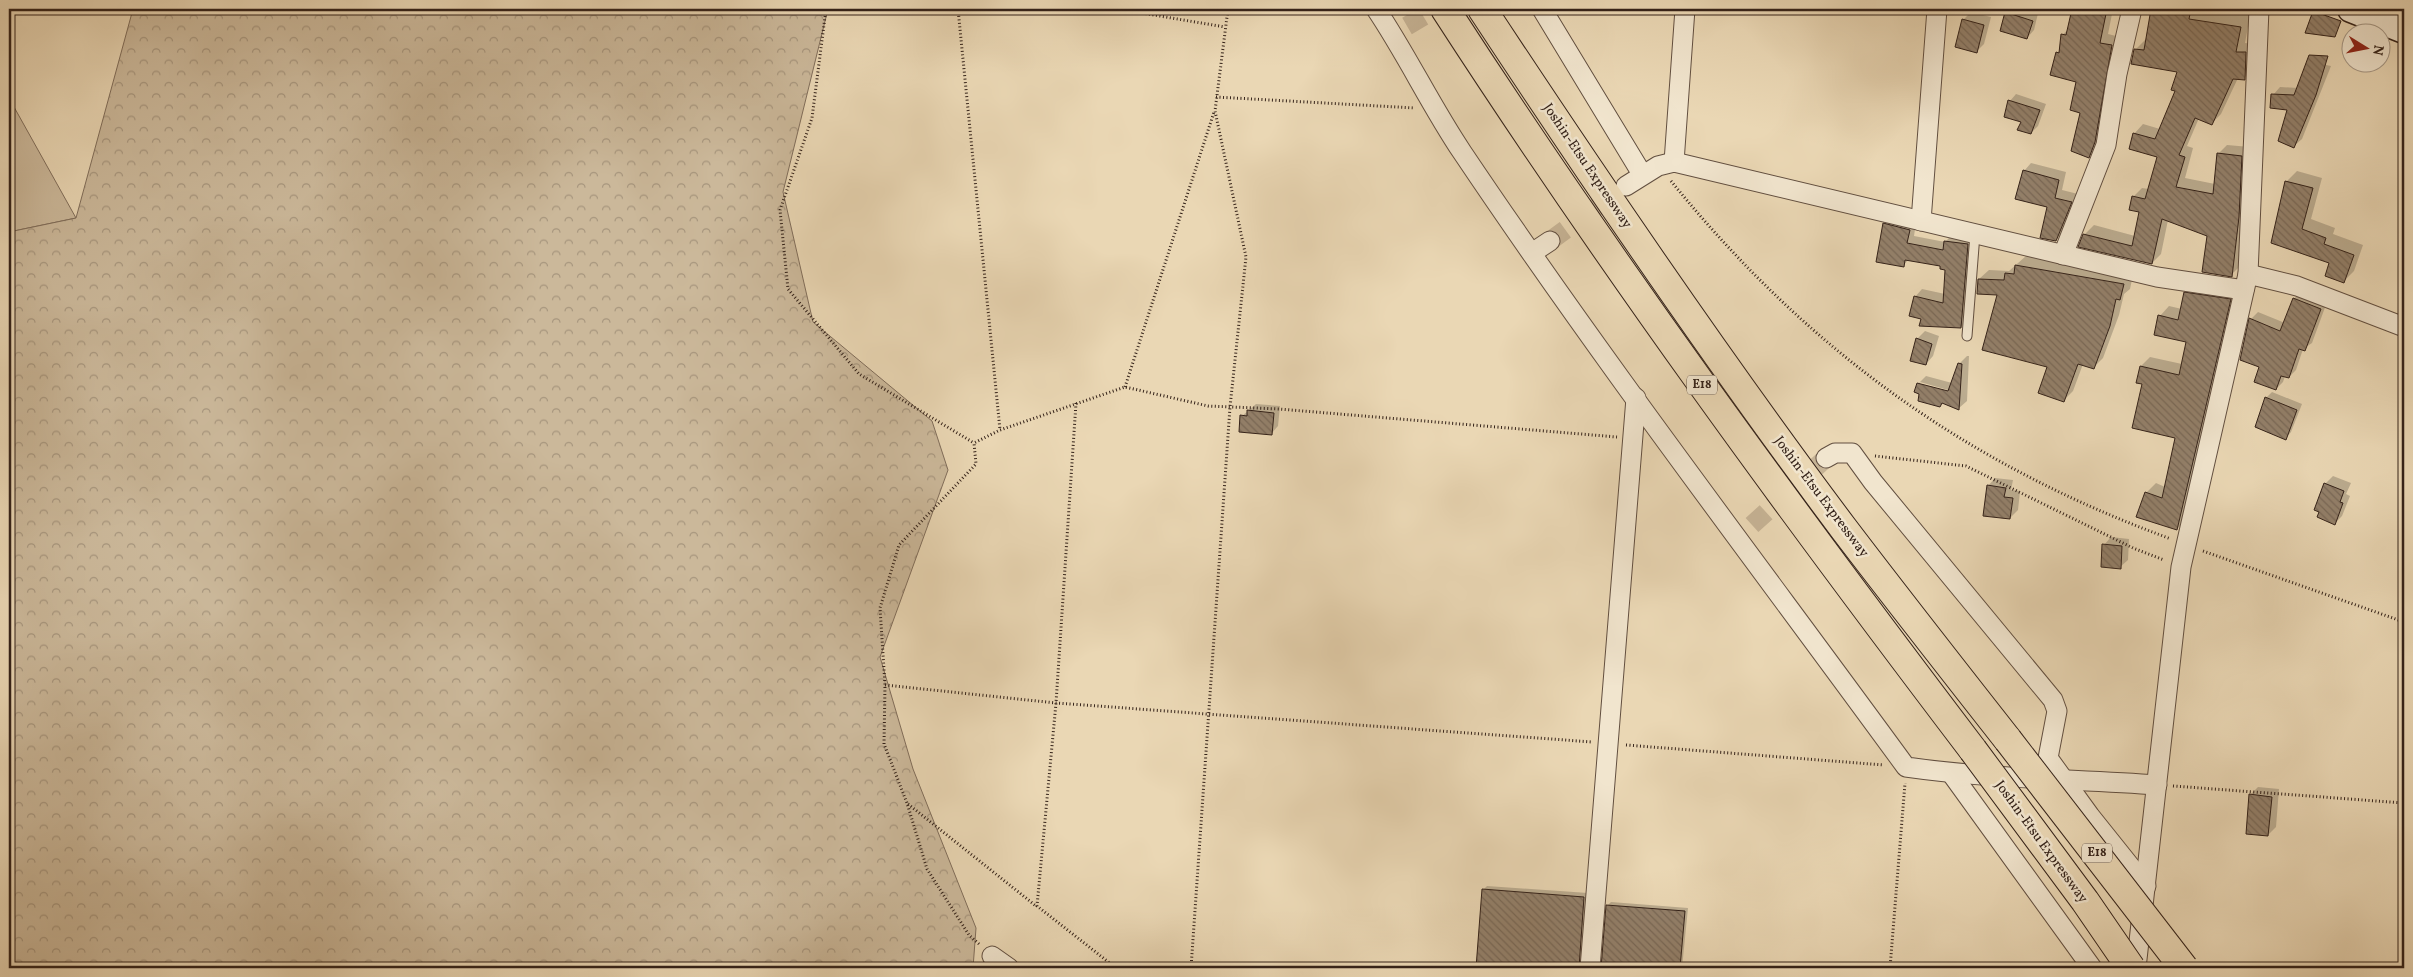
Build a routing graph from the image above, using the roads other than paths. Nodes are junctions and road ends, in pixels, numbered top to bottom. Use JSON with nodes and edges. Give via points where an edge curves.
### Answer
{"nodes":[{"id":1,"x":1376,"y":9,"type":"edge"},
{"id":2,"x":1445,"y":9,"type":"edge"},
{"id":3,"x":1482,"y":9,"type":"edge"},
{"id":4,"x":1542,"y":9,"type":"edge"},
{"id":5,"x":1685,"y":9,"type":"edge"},
{"id":6,"x":1937,"y":9,"type":"edge"},
{"id":7,"x":2132,"y":9,"type":"edge"},
{"id":8,"x":2259,"y":9,"type":"edge"},
{"id":9,"x":2351,"y":9,"type":"edge"},
{"id":10,"x":2404,"y":30,"type":"edge"},
{"id":11,"x":1658,"y":168,"type":"junction"},
{"id":12,"x":1626,"y":186,"type":"tunnel mouth"},
{"id":13,"x":1921,"y":221,"type":"junction"},
{"id":14,"x":1975,"y":234,"type":"junction"},
{"id":15,"x":1550,"y":241,"type":"tunnel mouth"},
{"id":16,"x":1532,"y":253,"type":"junction"},
{"id":17,"x":2063,"y":255,"type":"junction"},
{"id":18,"x":2246,"y":282,"type":"junction"},
{"id":19,"x":2404,"y":327,"type":"edge"},
{"id":20,"x":1967,"y":336,"type":"dead end"},
{"id":21,"x":1636,"y":398,"type":"junction"},
{"id":22,"x":1826,"y":458,"type":"tunnel mouth"},
{"id":23,"x":1951,"y":773,"type":"junction"},
{"id":24,"x":2061,"y":778,"type":"junction"},
{"id":25,"x":2157,"y":785,"type":"junction"},
{"id":26,"x":2146,"y":886,"type":"junction"},
{"id":27,"x":992,"y":956,"type":"road end"},
{"id":28,"x":1009,"y":968,"type":"edge"},
{"id":29,"x":1590,"y":968,"type":"edge"},
{"id":30,"x":2092,"y":968,"type":"edge"},
{"id":31,"x":2131,"y":968,"type":"edge"},
{"id":32,"x":2136,"y":968,"type":"edge"},
{"id":33,"x":2184,"y":968,"type":"edge"}],
"edges":[{"from":1,"to":16,"type":"street","via":[[1400,30],[1436,110]]},
{"from":2,"to":31,"type":"highway","name":"Joshin-Etsu Expressway","number":"E18","bridge":true,"via":[[1545,162],[1709,395],[2068,878]]},
{"from":3,"to":33,"type":"highway","name":"Joshin-Etsu Expressway","number":"E18","bridge":true,"via":[[1618,213],[1773,432]]},
{"from":4,"to":11,"type":"street"},
{"from":5,"to":11,"type":"street"},
{"from":6,"to":13,"type":"street"},
{"from":7,"to":17,"type":"street","via":[[2106,144]]},
{"from":8,"to":18,"type":"street"},
{"from":9,"to":10,"type":"main road"},
{"from":11,"to":12,"type":"street"},
{"from":11,"to":13,"type":"street"},
{"from":13,"to":14,"type":"street"},
{"from":14,"to":17,"type":"street"},
{"from":14,"to":20,"type":"lane"},
{"from":15,"to":16,"type":"street"},
{"from":16,"to":21,"type":"street"},
{"from":17,"to":18,"type":"street","via":[[2157,277]]},
{"from":18,"to":19,"type":"street","via":[[2297,286]]},
{"from":18,"to":25,"type":"street","via":[[2181,567]]},
{"from":21,"to":23,"type":"street","via":[[1744,529],[1906,767]]},
{"from":21,"to":29,"type":"street"},
{"from":22,"to":24,"type":"street","via":[[1835,453],[1852,453],[2053,700],[2058,711],[2048,758]]},
{"from":23,"to":24,"type":"street"},
{"from":23,"to":30,"type":"street"},
{"from":24,"to":25,"type":"street"},
{"from":24,"to":26,"type":"street"},
{"from":25,"to":26,"type":"street"},
{"from":26,"to":32,"type":"street"},
{"from":27,"to":28,"type":"street"}]}
